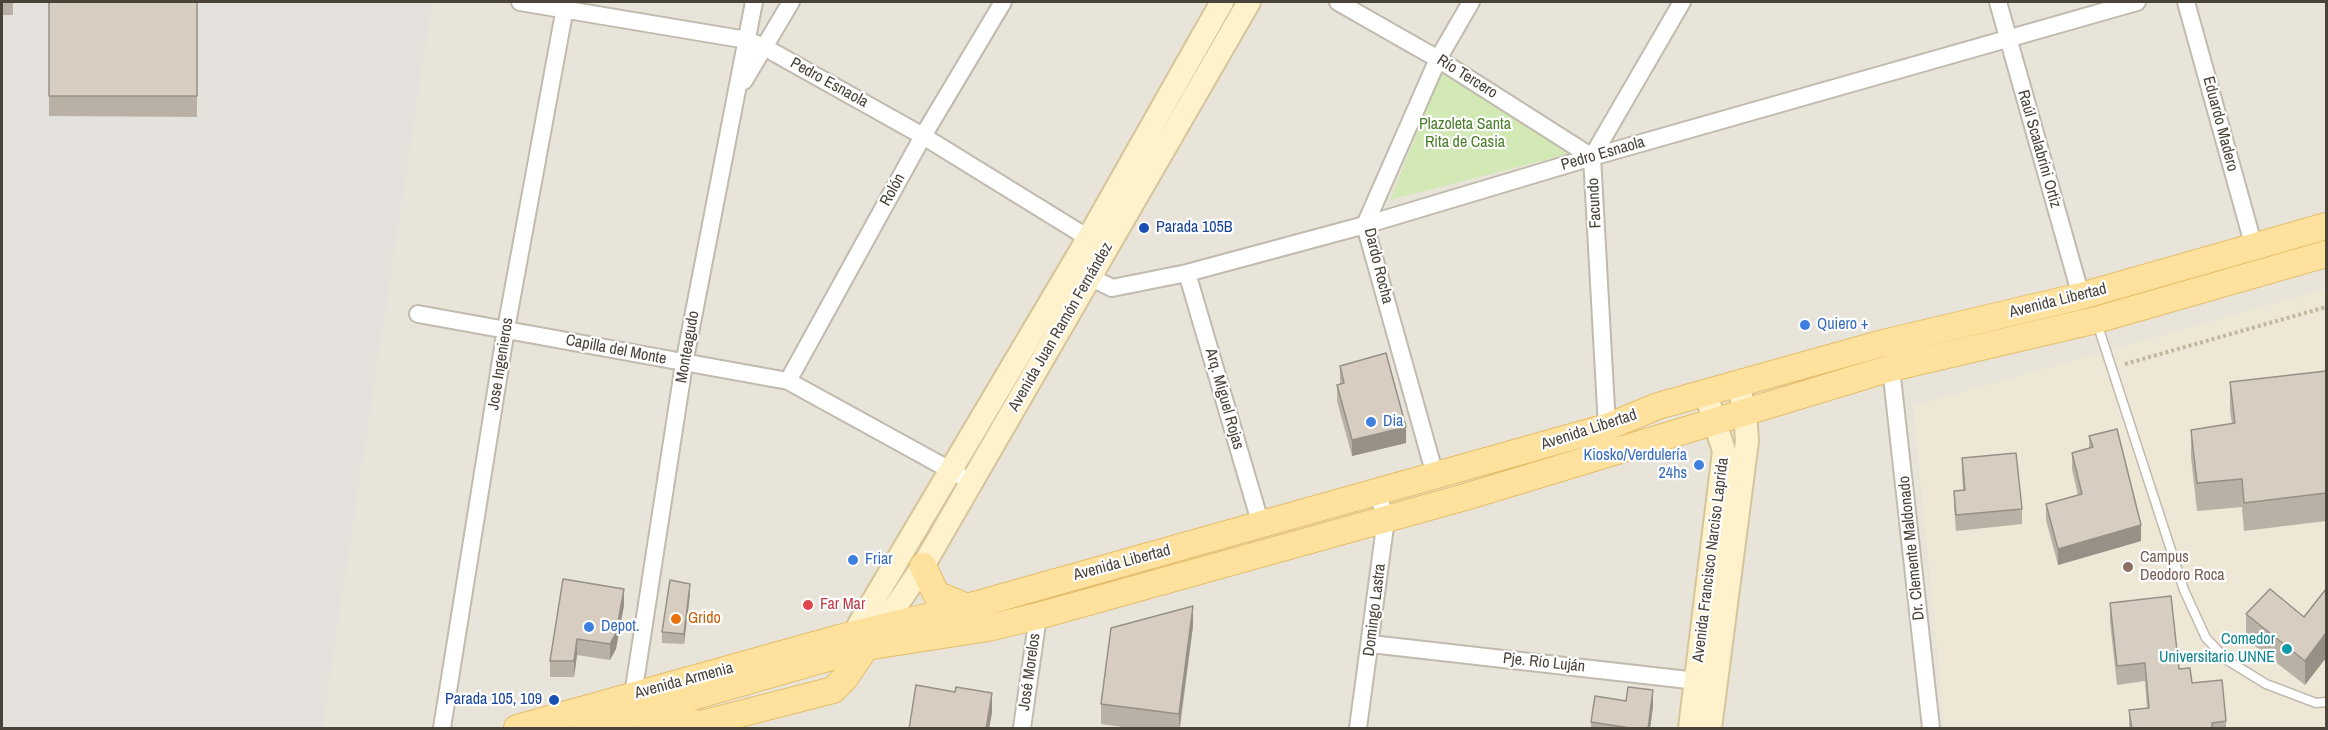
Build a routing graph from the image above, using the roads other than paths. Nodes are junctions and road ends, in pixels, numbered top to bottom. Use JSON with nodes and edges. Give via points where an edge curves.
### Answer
{"nodes":[{"id":1,"x":520,"y":2,"type":"edge"},
{"id":2,"x":754,"y":2,"type":"edge"},
{"id":3,"x":791,"y":2,"type":"edge"},
{"id":4,"x":1003,"y":2,"type":"edge"},
{"id":5,"x":1221,"y":2,"type":"edge"},
{"id":6,"x":1249,"y":2,"type":"edge"},
{"id":7,"x":1338,"y":2,"type":"edge"},
{"id":8,"x":1471,"y":2,"type":"edge"},
{"id":9,"x":1682,"y":2,"type":"edge"},
{"id":10,"x":1998,"y":2,"type":"edge"},
{"id":11,"x":2137,"y":2,"type":"edge"},
{"id":12,"x":2186,"y":2,"type":"edge"},
{"id":13,"x":565,"y":5,"type":"edge"},
{"id":14,"x":2008,"y":38,"type":"junction"},
{"id":15,"x":747,"y":40,"type":"junction"},
{"id":16,"x":764,"y":46,"type":"junction"},
{"id":17,"x":1438,"y":59,"type":"junction"},
{"id":18,"x":737,"y":94,"type":"junction"},
{"id":19,"x":923,"y":136,"type":"junction"},
{"id":20,"x":1592,"y":157,"type":"junction"},
{"id":21,"x":1365,"y":225,"type":"junction"},
{"id":22,"x":2326,"y":226,"type":"edge"},
{"id":23,"x":1097,"y":243,"type":"junction"},
{"id":24,"x":2254,"y":247,"type":"junction"},
{"id":25,"x":2326,"y":254,"type":"edge"},
{"id":26,"x":1080,"y":272,"type":"junction"},
{"id":27,"x":1187,"y":273,"type":"junction"},
{"id":28,"x":2080,"y":296,"type":"junction"},
{"id":29,"x":418,"y":314,"type":"dead end"},
{"id":30,"x":2096,"y":320,"type":"junction"},
{"id":31,"x":506,"y":328,"type":"junction"},
{"id":32,"x":684,"y":364,"type":"junction"},
{"id":33,"x":1891,"y":368,"type":"junction"},
{"id":34,"x":788,"y":381,"type":"junction"},
{"id":35,"x":1738,"y":385,"type":"junction"},
{"id":36,"x":1706,"y":394,"type":"junction"},
{"id":37,"x":1745,"y":411,"type":"junction"},
{"id":38,"x":1715,"y":422,"type":"junction"},
{"id":39,"x":1607,"y":427,"type":"junction"},
{"id":40,"x":949,"y":470,"type":"junction"},
{"id":41,"x":1435,"y":475,"type":"junction"},
{"id":42,"x":970,"y":481,"type":"junction"},
{"id":43,"x":1377,"y":492,"type":"junction"},
{"id":44,"x":1386,"y":519,"type":"junction"},
{"id":45,"x":1261,"y":525,"type":"junction"},
{"id":46,"x":923,"y":566,"type":"junction"},
{"id":47,"x":967,"y":607,"type":"junction"},
{"id":48,"x":1038,"y":616,"type":"junction"},
{"id":49,"x":885,"y":627,"type":"junction"},
{"id":50,"x":859,"y":641,"type":"junction"},
{"id":51,"x":1371,"y":644,"type":"junction"},
{"id":52,"x":1707,"y":682,"type":"junction"},
{"id":53,"x":2326,"y":702,"type":"edge"},
{"id":54,"x":634,"y":704,"type":"junction"},
{"id":55,"x":701,"y":726,"type":"edge"},
{"id":56,"x":442,"y":729,"type":"edge"},
{"id":57,"x":517,"y":729,"type":"edge"},
{"id":58,"x":584,"y":729,"type":"edge"},
{"id":59,"x":1022,"y":729,"type":"edge"},
{"id":60,"x":1358,"y":729,"type":"edge"},
{"id":61,"x":1690,"y":729,"type":"edge"},
{"id":62,"x":1710,"y":729,"type":"edge"},
{"id":63,"x":1931,"y":729,"type":"edge"}],
"edges":[{"from":1,"to":13,"type":"street","name":"Pedro Esnaola"},
{"from":2,"to":15,"type":"street","name":"Monteagudo"},
{"from":3,"to":16,"type":"street"},
{"from":4,"to":19,"type":"street","name":"Rolón"},
{"from":5,"to":23,"type":"main road","name":"Avenida Juan Ramón Fernández"},
{"from":6,"to":23,"type":"main road","name":"Avenida Juan Ramón Fernández"},
{"from":7,"to":17,"type":"street","name":"Río Tercero"},
{"from":8,"to":17,"type":"street","name":"Dardo Rocha"},
{"from":9,"to":20,"type":"street","name":"Facundo"},
{"from":10,"to":14,"type":"street","name":"Raúl Scalabrini Ortiz"},
{"from":11,"to":14,"type":"street","name":"Pedro Esnaola"},
{"from":12,"to":24,"type":"street","name":"Eduardo Madero"},
{"from":13,"to":15,"type":"street","name":"Pedro Esnaola"},
{"from":13,"to":31,"type":"street","name":"Jose Ingenieros"},
{"from":14,"to":20,"type":"street","name":"Pedro Esnaola"},
{"from":14,"to":28,"type":"street","name":"Raúl Scalabrini Ortiz"},
{"from":15,"to":16,"type":"street","name":"Pedro Esnaola"},
{"from":15,"to":18,"type":"street","name":"Monteagudo"},
{"from":16,"to":18,"type":"street"},
{"from":16,"to":19,"type":"street","name":"Pedro Esnaola"},
{"from":17,"to":20,"type":"street","name":"Río Tercero"},
{"from":17,"to":21,"type":"street","name":"Dardo Rocha"},
{"from":18,"to":32,"type":"street","name":"Monteagudo"},
{"from":19,"to":23,"type":"street","name":"Pedro Esnaola"},
{"from":19,"to":34,"type":"street","name":"Rolón"},
{"from":20,"to":21,"type":"street","name":"Pedro Esnaola"},
{"from":20,"to":39,"type":"street","name":"Facundo"},
{"from":21,"to":27,"type":"street","name":"Pedro Esnaola"},
{"from":21,"to":41,"type":"street","name":"Dardo Rocha"},
{"from":22,"to":24,"type":"main road","name":"Avenida Libertad"},
{"from":23,"to":26,"type":"main road","name":"Avenida Juan Ramón Fernández"},
{"from":24,"to":28,"type":"main road","name":"Avenida Libertad"},
{"from":25,"to":30,"type":"main road","name":"Avenida Libertad"},
{"from":26,"to":27,"type":"street","name":"Pedro Esnaola","via":[[1112,288]]},
{"from":26,"to":40,"type":"main road","name":"Avenida Juan Ramón Fernández"},
{"from":26,"to":42,"type":"main road","name":"Avenida Juan Ramón Fernández"},
{"from":27,"to":45,"type":"street","name":"Arq. Miguel Rojas"},
{"from":28,"to":35,"type":"main road","name":"Avenida Libertad","via":[[1883,343]]},
{"from":29,"to":31,"type":"street","name":"Capilla del Monte"},
{"from":30,"to":33,"type":"main road","name":"Avenida Libertad"},
{"from":30,"to":53,"type":"lane","via":[[2184,590],[2206,638],[2227,660],[2266,684]]},
{"from":31,"to":32,"type":"street","name":"Capilla del Monte"},
{"from":31,"to":56,"type":"street","name":"Jose Ingenieros"},
{"from":32,"to":34,"type":"street","name":"Capilla del Monte"},
{"from":32,"to":54,"type":"street","name":"Monteagudo"},
{"from":33,"to":37,"type":"main road","name":"Avenida Libertad"},
{"from":33,"to":63,"type":"street","name":"Dr. Clemente Maldonado"},
{"from":34,"to":40,"type":"street","name":"Capilla del Monte"},
{"from":35,"to":36,"type":"main road","name":"Avenida Libertad"},
{"from":35,"to":37,"type":"main road","name":"Avenida Francisco Narciso Laprida"},
{"from":36,"to":38,"type":"main road","name":"Avenida Francisco Narciso Laprida"},
{"from":36,"to":39,"type":"main road","name":"Avenida Libertad","via":[[1658,406]]},
{"from":37,"to":38,"type":"main road","name":"Avenida Libertad"},
{"from":37,"to":52,"type":"main road","name":"Avenida Francisco Narciso Laprida","via":[[1747,441]]},
{"from":38,"to":44,"type":"main road","name":"Avenida Libertad"},
{"from":38,"to":52,"type":"main road","name":"Avenida Francisco Narciso Laprida","via":[[1724,451]]},
{"from":39,"to":41,"type":"main road","name":"Avenida Libertad"},
{"from":40,"to":42,"type":"street","name":"Capilla del Monte"},
{"from":40,"to":50,"type":"main road","name":"Avenida Juan Ramón Fernández"},
{"from":41,"to":43,"type":"main road","name":"Avenida Libertad"},
{"from":42,"to":46,"type":"main road","name":"Avenida Juan Ramón Fernández"},
{"from":43,"to":44,"type":"street","name":"Domingo Lastra"},
{"from":43,"to":45,"type":"main road","name":"Avenida Libertad"},
{"from":44,"to":48,"type":"main road","name":"Avenida Libertad"},
{"from":44,"to":51,"type":"street","name":"Domingo Lastra"},
{"from":45,"to":47,"type":"main road","name":"Avenida Libertad"},
{"from":46,"to":47,"type":"main road","via":[[936,594]]},
{"from":46,"to":49,"type":"main road","name":"Avenida Juan Ramón Fernández"},
{"from":47,"to":49,"type":"main road","name":"Avenida Libertad"},
{"from":48,"to":50,"type":"main road","name":"Avenida Libertad","via":[[988,628]]},
{"from":48,"to":59,"type":"street","name":"José Morelos"},
{"from":49,"to":50,"type":"main road","name":"Avenida Libertad"},
{"from":50,"to":54,"type":"main road","name":"Avenida Armenia"},
{"from":50,"to":55,"type":"main road","via":[[845,678],[833,690]]},
{"from":51,"to":52,"type":"street","name":"Pje. Río Luján"},
{"from":51,"to":60,"type":"street","name":"Domingo Lastra"},
{"from":52,"to":61,"type":"main road","name":"Avenida Francisco Narciso Laprida"},
{"from":52,"to":62,"type":"main road","name":"Avenida Francisco Narciso Laprida"},
{"from":54,"to":55,"type":"main road"},
{"from":54,"to":57,"type":"main road","name":"Avenida Armenia"},
{"from":54,"to":58,"type":"main road","name":"Avenida Armenia"}]}
